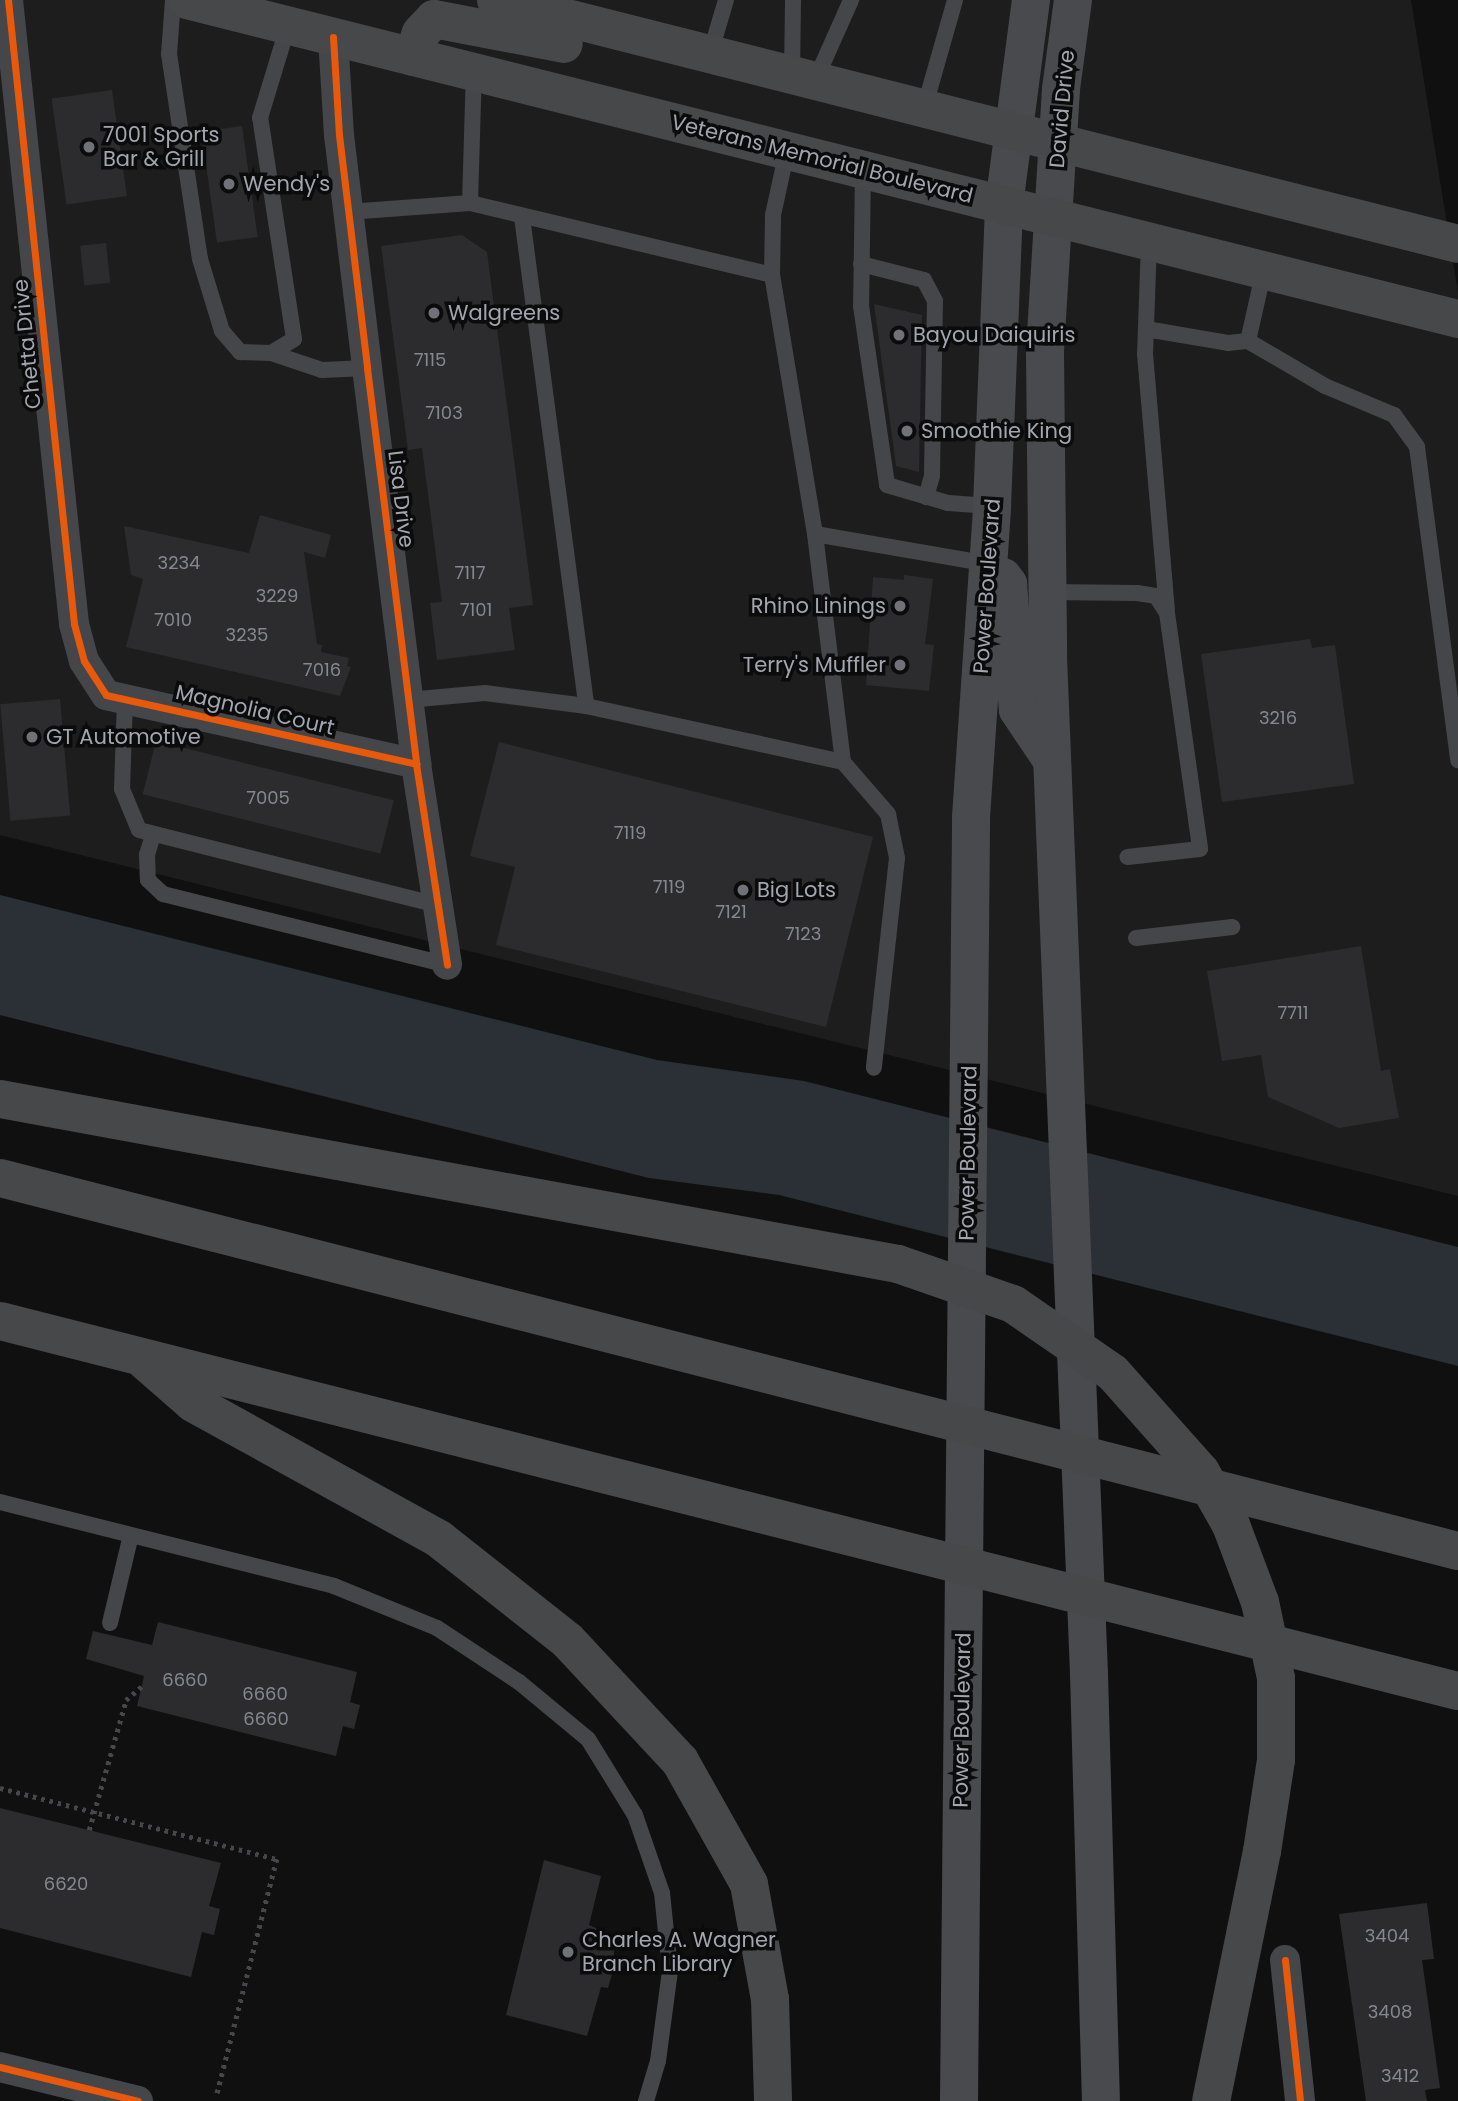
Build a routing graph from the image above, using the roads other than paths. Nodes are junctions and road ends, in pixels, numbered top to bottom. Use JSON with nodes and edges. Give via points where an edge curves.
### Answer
{"nodes":[{"id":1,"x":8,"y":0,"type":"edge"},
{"id":2,"x":173,"y":0,"type":"edge"},
{"id":3,"x":187,"y":0,"type":"edge"},
{"id":4,"x":496,"y":0,"type":"edge"},
{"id":5,"x":726,"y":0,"type":"edge"},
{"id":6,"x":793,"y":0,"type":"edge"},
{"id":7,"x":851,"y":0,"type":"edge"},
{"id":8,"x":955,"y":0,"type":"edge"},
{"id":9,"x":1031,"y":0,"type":"edge"},
{"id":10,"x":1073,"y":0,"type":"edge"},
{"id":11,"x":288,"y":25,"type":"junction"},
{"id":12,"x":333,"y":37,"type":"junction"},
{"id":13,"x":710,"y":54,"type":"junction"},
{"id":14,"x":413,"y":57,"type":"junction"},
{"id":15,"x":474,"y":72,"type":"junction"},
{"id":16,"x":790,"y":74,"type":"junction"},
{"id":17,"x":924,"y":109,"type":"junction"},
{"id":18,"x":1013,"y":131,"type":"junction"},
{"id":19,"x":1059,"y":143,"type":"junction"},
{"id":20,"x":787,"y":150,"type":"junction"},
{"id":21,"x":863,"y":170,"type":"junction"},
{"id":22,"x":470,"y":203,"type":"junction"},
{"id":23,"x":1004,"y":205,"type":"junction"},
{"id":24,"x":348,"y":212,"type":"junction"},
{"id":25,"x":522,"y":217,"type":"junction"},
{"id":26,"x":1052,"y":217,"type":"junction"},
{"id":27,"x":1149,"y":241,"type":"junction"},
{"id":28,"x":1458,"y":244,"type":"edge"},
{"id":29,"x":861,"y":264,"type":"junction"},
{"id":30,"x":1264,"y":270,"type":"junction"},
{"id":31,"x":772,"y":275,"type":"junction"},
{"id":32,"x":1458,"y":319,"type":"edge"},
{"id":33,"x":1146,"y":329,"type":"junction"},
{"id":34,"x":1248,"y":341,"type":"junction"},
{"id":35,"x":271,"y":353,"type":"junction"},
{"id":36,"x":367,"y":368,"type":"junction"},
{"id":37,"x":926,"y":497,"type":"junction"},
{"id":38,"x":992,"y":506,"type":"junction"},
{"id":39,"x":815,"y":534,"type":"junction"},
{"id":40,"x":988,"y":564,"type":"junction"},
{"id":41,"x":1048,"y":592,"type":"junction"},
{"id":42,"x":1167,"y":613,"type":"junction"},
{"id":43,"x":96,"y":679,"type":"joint"},
{"id":44,"x":125,"y":699,"type":"junction"},
{"id":45,"x":408,"y":700,"type":"junction"},
{"id":46,"x":586,"y":706,"type":"junction"},
{"id":47,"x":1051,"y":759,"type":"junction"},
{"id":48,"x":1458,"y":760,"type":"edge"},
{"id":49,"x":843,"y":762,"type":"junction"},
{"id":50,"x":416,"y":764,"type":"junction"},
{"id":51,"x":153,"y":835,"type":"junction"},
{"id":52,"x":1126,"y":858,"type":"dead end"},
{"id":53,"x":438,"y":905,"type":"junction"},
{"id":54,"x":1232,"y":926,"type":"dead end"},
{"id":55,"x":1136,"y":938,"type":"dead end"},
{"id":56,"x":447,"y":965,"type":"joint"},
{"id":57,"x":874,"y":1068,"type":"dead end"},
{"id":58,"x":0,"y":1099,"type":"edge"},
{"id":59,"x":0,"y":1178,"type":"edge"},
{"id":60,"x":0,"y":1321,"type":"edge"},
{"id":61,"x":139,"y":1356,"type":"junction"},
{"id":62,"x":0,"y":1502,"type":"edge"},
{"id":63,"x":131,"y":1535,"type":"junction"},
{"id":64,"x":1458,"y":1551,"type":"edge"},
{"id":65,"x":110,"y":1623,"type":"dead end"},
{"id":66,"x":1458,"y":1691,"type":"edge"},
{"id":67,"x":1285,"y":1960,"type":"dead end"},
{"id":68,"x":0,"y":2067,"type":"edge"},
{"id":69,"x":138,"y":2101,"type":"edge"},
{"id":70,"x":646,"y":2101,"type":"edge"},
{"id":71,"x":773,"y":2101,"type":"edge"},
{"id":72,"x":959,"y":2101,"type":"edge"},
{"id":73,"x":1101,"y":2101,"type":"edge"},
{"id":74,"x":1210,"y":2101,"type":"edge"},
{"id":75,"x":1300,"y":2101,"type":"edge"}],
"edges":[{"from":1,"to":43,"type":"street","name":"Chetta Drive","via":[[75,624],[84,661]]},
{"from":2,"to":35,"type":"lane","via":[[169,54],[200,258],[222,331],[240,352]]},
{"from":3,"to":11,"type":"main road","name":"Veterans Memorial Boulevard"},
{"from":4,"to":13,"type":"main road"},
{"from":5,"to":13,"type":"lane"},
{"from":6,"to":16,"type":"lane"},
{"from":7,"to":16,"type":"lane"},
{"from":8,"to":17,"type":"lane"},
{"from":9,"to":18,"type":"main road","name":"David Drive"},
{"from":10,"to":19,"type":"main road","name":"David Drive"},
{"from":11,"to":12,"type":"main road","name":"Veterans Memorial Boulevard"},
{"from":11,"to":35,"type":"lane","via":[[261,118],[294,339]]},
{"from":12,"to":14,"type":"main road","name":"Veterans Memorial Boulevard"},
{"from":12,"to":24,"type":"street","name":"Lisa Drive"},
{"from":13,"to":16,"type":"main road"},
{"from":14,"to":15,"type":"main road","name":"Veterans Memorial Boulevard"},
{"from":14,"to":16,"type":"main road","via":[[425,25],[445,19],[723,80]]},
{"from":15,"to":20,"type":"main road","name":"Veterans Memorial Boulevard"},
{"from":15,"to":22,"type":"lane"},
{"from":16,"to":17,"type":"main road"},
{"from":17,"to":18,"type":"main road"},
{"from":18,"to":19,"type":"main road"},
{"from":18,"to":23,"type":"main road","name":"David Drive"},
{"from":19,"to":26,"type":"main road","name":"David Drive"},
{"from":19,"to":28,"type":"main road"},
{"from":20,"to":21,"type":"main road","name":"Veterans Memorial Boulevard"},
{"from":20,"to":31,"type":"lane","via":[[773,215]]},
{"from":21,"to":23,"type":"main road","name":"Veterans Memorial Boulevard"},
{"from":21,"to":29,"type":"lane"},
{"from":22,"to":24,"type":"lane"},
{"from":22,"to":25,"type":"lane"},
{"from":23,"to":26,"type":"main road","name":"Veterans Memorial Boulevard"},
{"from":23,"to":38,"type":"main road","name":"Power Boulevard"},
{"from":24,"to":36,"type":"street","name":"Lisa Drive"},
{"from":25,"to":31,"type":"lane"},
{"from":25,"to":46,"type":"lane"},
{"from":26,"to":27,"type":"main road","name":"Veterans Memorial Boulevard"},
{"from":26,"to":41,"type":"main road","via":[[1045,353]]},
{"from":27,"to":30,"type":"main road","name":"Veterans Memorial Boulevard"},
{"from":27,"to":33,"type":"lane"},
{"from":29,"to":37,"type":"lane","via":[[860,306],[887,485]]},
{"from":29,"to":37,"type":"lane","via":[[924,280],[935,301],[932,476]]},
{"from":30,"to":32,"type":"main road","name":"Veterans Memorial Boulevard"},
{"from":30,"to":34,"type":"lane"},
{"from":31,"to":39,"type":"lane"},
{"from":33,"to":34,"type":"lane","via":[[1228,343]]},
{"from":33,"to":42,"type":"lane"},
{"from":34,"to":48,"type":"lane","via":[[1325,386],[1394,415],[1417,447]]},
{"from":35,"to":36,"type":"lane","via":[[323,370]]},
{"from":36,"to":45,"type":"street","name":"Lisa Drive"},
{"from":37,"to":38,"type":"lane"},
{"from":38,"to":40,"type":"main road","name":"Power Boulevard"},
{"from":39,"to":40,"type":"lane"},
{"from":39,"to":49,"type":"lane"},
{"from":40,"to":47,"type":"main road","via":[[1008,584],[1018,710]]},
{"from":40,"to":72,"type":"main road","name":"Power Boulevard","via":[[971,817]]},
{"from":41,"to":42,"type":"lane","via":[[1156,596]]},
{"from":41,"to":47,"type":"main road"},
{"from":42,"to":52,"type":"lane","via":[[1200,849]]},
{"from":43,"to":44,"type":"street","name":"Magnolia Court","via":[[106,695]]},
{"from":44,"to":50,"type":"street","name":"Magnolia Court"},
{"from":44,"to":51,"type":"lane","via":[[122,789],[139,830]]},
{"from":45,"to":46,"type":"lane","via":[[485,694]]},
{"from":45,"to":50,"type":"street","name":"Lisa Drive"},
{"from":46,"to":49,"type":"lane"},
{"from":47,"to":73,"type":"main road","via":[[1089,1674]]},
{"from":49,"to":57,"type":"lane","via":[[888,814],[897,858]]},
{"from":50,"to":53,"type":"street","name":"Lisa Drive"},
{"from":51,"to":53,"type":"lane"},
{"from":51,"to":56,"type":"lane","via":[[147,855],[148,880],[163,894]]},
{"from":53,"to":56,"type":"street","name":"Lisa Drive"},
{"from":54,"to":55,"type":"lane"},
{"from":58,"to":74,"type":"highway","via":[[898,1264],[1013,1304],[1113,1373],[1200,1472],[1231,1525],[1260,1602],[1276,1678],[1276,1760],[1266,1825]]},
{"from":59,"to":64,"type":"highway"},
{"from":60,"to":61,"type":"highway"},
{"from":61,"to":66,"type":"highway"},
{"from":61,"to":71,"type":"highway","via":[[193,1403],[439,1539],[568,1640],[680,1760],[749,1884],[770,1999]]},
{"from":62,"to":63,"type":"lane"},
{"from":63,"to":65,"type":"lane"},
{"from":63,"to":70,"type":"lane","via":[[334,1586],[437,1628],[519,1682],[588,1740],[635,1815],[662,1893],[670,1971],[658,2061]]},
{"from":67,"to":75,"type":"street"},
{"from":68,"to":69,"type":"street"}]}
